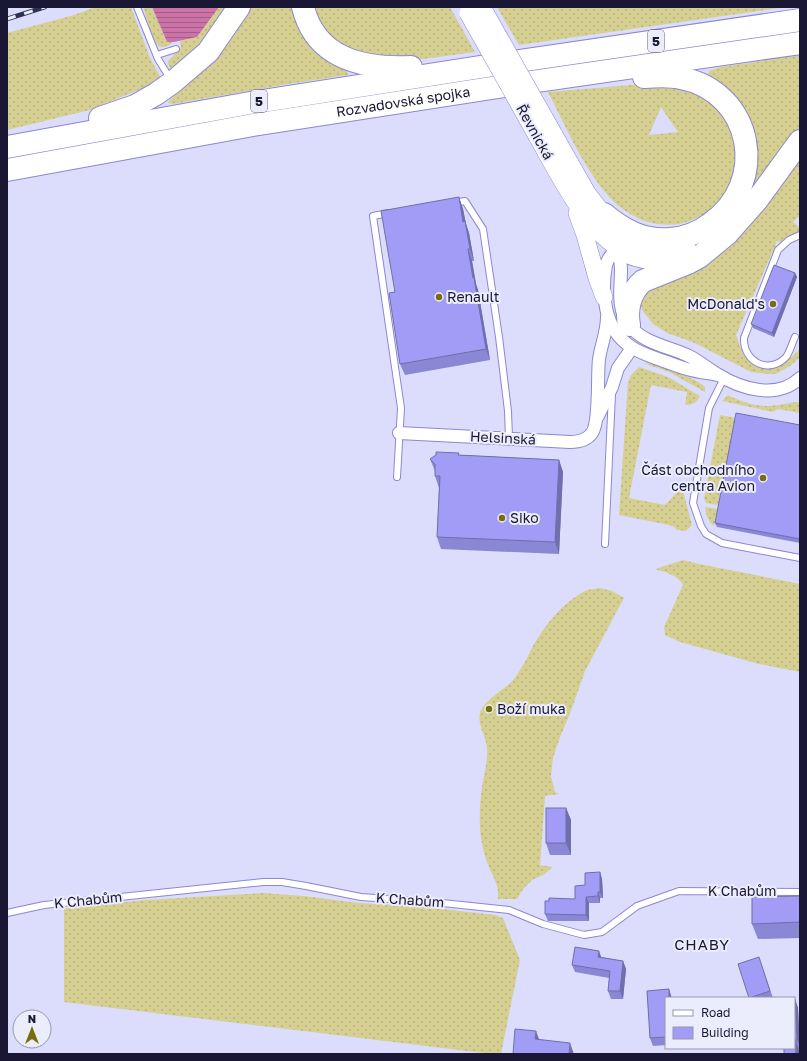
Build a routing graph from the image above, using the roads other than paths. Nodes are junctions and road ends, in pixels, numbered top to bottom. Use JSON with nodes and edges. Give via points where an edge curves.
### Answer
{"nodes":[{"id":1,"x":137,"y":7,"type":"edge"},
{"id":2,"x":239,"y":7,"type":"edge"},
{"id":3,"x":303,"y":7,"type":"edge"},
{"id":4,"x":472,"y":9,"type":"edge"},
{"id":5,"x":800,"y":20,"type":"edge"},
{"id":6,"x":800,"y":43,"type":"edge"},
{"id":7,"x":176,"y":49,"type":"dead end"},
{"id":8,"x":157,"y":55,"type":"junction"},
{"id":9,"x":536,"y":58,"type":"junction"},
{"id":10,"x":512,"y":62,"type":"junction"},
{"id":11,"x":557,"y":62,"type":"dead end"},
{"id":12,"x":173,"y":82,"type":"junction"},
{"id":13,"x":517,"y":84,"type":"junction"},
{"id":14,"x":545,"y":134,"type":"junction"},
{"id":15,"x":800,"y":141,"type":"edge"},
{"id":16,"x":7,"y":146,"type":"edge"},
{"id":17,"x":7,"y":170,"type":"edge"},
{"id":18,"x":570,"y":194,"type":"junction"},
{"id":19,"x":450,"y":204,"type":"edge"},
{"id":20,"x":396,"y":212,"type":"edge"},
{"id":21,"x":604,"y":214,"type":"junction"},
{"id":22,"x":800,"y":235,"type":"edge"},
{"id":23,"x":644,"y":237,"type":"junction"},
{"id":24,"x":714,"y":244,"type":"junction"},
{"id":25,"x":618,"y":248,"type":"junction"},
{"id":26,"x":606,"y":304,"type":"junction"},
{"id":27,"x":629,"y":325,"type":"junction"},
{"id":28,"x":795,"y":337,"type":"dead end"},
{"id":29,"x":632,"y":348,"type":"junction"},
{"id":30,"x":721,"y":376,"type":"junction"},
{"id":31,"x":799,"y":382,"type":"edge"},
{"id":32,"x":612,"y":387,"type":"junction"},
{"id":33,"x":596,"y":421,"type":"junction"},
{"id":34,"x":399,"y":433,"type":"junction"},
{"id":35,"x":509,"y":438,"type":"junction"},
{"id":36,"x":397,"y":477,"type":"dead end"},
{"id":37,"x":605,"y":544,"type":"dead end"},
{"id":38,"x":800,"y":558,"type":"edge"},
{"id":39,"x":800,"y":892,"type":"edge"},
{"id":40,"x":7,"y":913,"type":"edge"}],
"edges":[{"from":1,"to":8,"type":"lane"},
{"from":2,"to":12,"type":"highway","via":[[208,52]]},
{"from":3,"to":10,"type":"highway","via":[[311,28],[322,42],[337,55],[351,61],[399,68]]},
{"from":4,"to":14,"type":"main road","name":"Řevnická","bridge":true},
{"from":5,"to":9,"type":"highway","name":"Rozvadovská spojka","number":"5","via":[[591,54]]},
{"from":6,"to":13,"type":"highway","name":"Rozvadovská spojka","number":"5","via":[[595,69]]},
{"from":7,"to":8,"type":"lane"},
{"from":8,"to":12,"type":"lane"},
{"from":9,"to":10,"type":"highway","name":"Rozvadovská spojka","number":"5"},
{"from":9,"to":11,"type":"lane","number":"5"},
{"from":10,"to":16,"type":"highway","name":"Rozvadovská spojka","number":"5","via":[[250,103]]},
{"from":12,"to":16,"type":"highway","via":[[125,110]]},
{"from":13,"to":17,"type":"highway","name":"Rozvadovská spojka","number":"5","via":[[253,125]]},
{"from":13,"to":23,"type":"highway","via":[[673,76],[709,88],[730,107],[741,126],[746,151],[744,177],[732,203],[713,222],[690,235],[664,239]]},
{"from":14,"to":18,"type":"main road","name":"Řevnická"},
{"from":14,"to":21,"type":"main road","name":"Řevnická"},
{"from":15,"to":24,"type":"highway","via":[[750,209]]},
{"from":18,"to":25,"type":"main road","name":"Řevnická","via":[[601,235]]},
{"from":18,"to":26,"type":"main road"},
{"from":19,"to":35,"type":"lane","via":[[465,201],[483,228],[499,337]]},
{"from":20,"to":34,"type":"lane","via":[[373,216],[400,408]]},
{"from":21,"to":23,"type":"highway","via":[[621,228]]},
{"from":21,"to":25,"type":"main road","name":"Řevnická","via":[[610,221]]},
{"from":22,"to":28,"type":"lane","via":[[789,240],[778,250],[744,338],[745,349],[755,362],[772,365],[787,356]]},
{"from":23,"to":25,"type":"highway"},
{"from":24,"to":25,"type":"highway","via":[[688,254],[661,259],[642,258]]},
{"from":24,"to":27,"type":"highway","via":[[690,262],[643,281],[632,294],[628,313]]},
{"from":25,"to":26,"type":"street","name":"Helsinská","via":[[610,255],[606,265]]},
{"from":25,"to":27,"type":"street","via":[[621,270],[620,303]]},
{"from":26,"to":29,"type":"street","via":[[613,329]]},
{"from":26,"to":33,"type":"street","name":"Helsinská","via":[[606,328],[599,362]]},
{"from":27,"to":30,"type":"street","via":[[642,336],[691,357]]},
{"from":29,"to":30,"type":"street","via":[[688,369]]},
{"from":29,"to":32,"type":"street","name":"Helsinská","via":[[618,368]]},
{"from":30,"to":31,"type":"street","via":[[760,390],[780,388]]},
{"from":30,"to":38,"type":"lane","via":[[710,408],[697,479],[694,503],[699,521],[706,534],[722,543]]},
{"from":32,"to":33,"type":"street","name":"Helsinská"},
{"from":32,"to":37,"type":"lane"},
{"from":33,"to":35,"type":"street","name":"Helsinská","via":[[592,433],[577,442]]},
{"from":34,"to":35,"type":"street","name":"Helsinská"},
{"from":34,"to":36,"type":"lane"},
{"from":39,"to":40,"type":"lane","name":"K Chabům","via":[[679,891],[637,906],[602,932],[584,935],[543,924],[509,910],[361,897],[282,882],[44,905]]}]}
